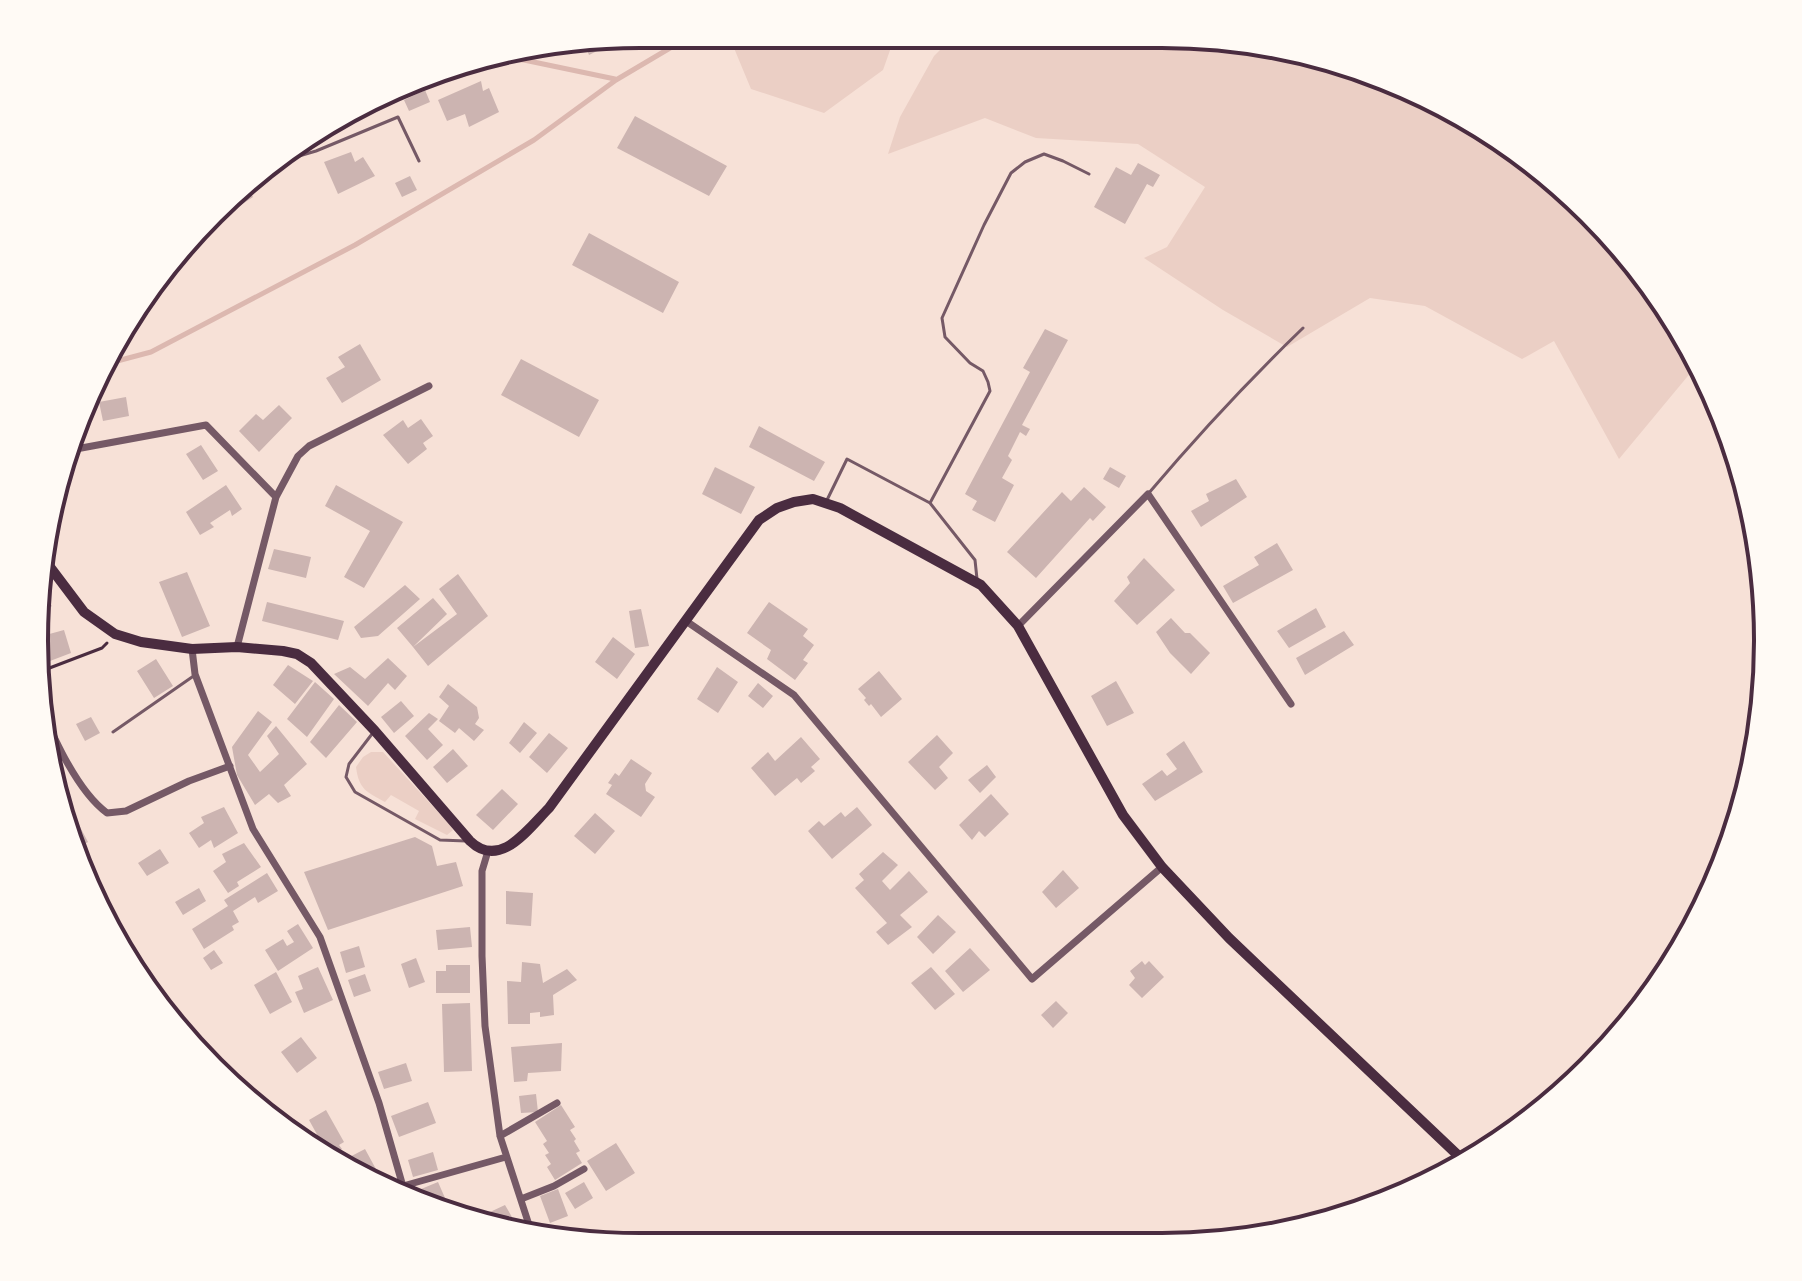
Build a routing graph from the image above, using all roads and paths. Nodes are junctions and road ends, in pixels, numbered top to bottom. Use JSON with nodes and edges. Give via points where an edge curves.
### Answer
{"nodes":[{"id":1,"x":300,"y":156,"type":"edge"},
{"id":2,"x":419,"y":161,"type":"dead end"},
{"id":3,"x":1089,"y":174,"type":"dead end"},
{"id":4,"x":1303,"y":328,"type":"dead end"},
{"id":5,"x":429,"y":386,"type":"dead end"},
{"id":6,"x":80,"y":448,"type":"edge"},
{"id":7,"x":1148,"y":494,"type":"junction"},
{"id":8,"x":276,"y":497,"type":"junction"},
{"id":9,"x":825,"y":503,"type":"junction"},
{"id":10,"x":930,"y":503,"type":"junction"},
{"id":11,"x":52,"y":570,"type":"edge"},
{"id":12,"x":977,"y":582,"type":"junction"},
{"id":13,"x":686,"y":621,"type":"junction"},
{"id":14,"x":1018,"y":626,"type":"junction"},
{"id":15,"x":115,"y":634,"type":"junction"},
{"id":16,"x":237,"y":647,"type":"junction"},
{"id":17,"x":192,"y":649,"type":"junction"},
{"id":18,"x":49,"y":668,"type":"edge"},
{"id":19,"x":195,"y":674,"type":"junction"},
{"id":20,"x":1291,"y":704,"type":"dead end"},
{"id":21,"x":375,"y":731,"type":"junction"},
{"id":22,"x":113,"y":732,"type":"dead end"},
{"id":23,"x":57,"y":743,"type":"edge"},
{"id":24,"x":230,"y":766,"type":"junction"},
{"id":25,"x":470,"y":841,"type":"junction"},
{"id":26,"x":488,"y":851,"type":"junction"},
{"id":27,"x":1162,"y":867,"type":"junction"},
{"id":28,"x":557,"y":1103,"type":"dead end"},
{"id":29,"x":500,"y":1136,"type":"junction"},
{"id":30,"x":1457,"y":1154,"type":"edge"},
{"id":31,"x":506,"y":1157,"type":"junction"},
{"id":32,"x":584,"y":1169,"type":"dead end"},
{"id":33,"x":402,"y":1183,"type":"edge"},
{"id":34,"x":407,"y":1185,"type":"edge"},
{"id":35,"x":521,"y":1199,"type":"junction"},
{"id":36,"x":528,"y":1223,"type":"edge"}],
"edges":[{"from":1,"to":2,"type":"lane","via":[[398,117]]},
{"from":3,"to":10,"type":"lane","via":[[1044,154],[1025,162],[1011,173],[984,225],[942,318],[945,337],[983,371],[990,391]]},
{"from":4,"to":7,"type":"lane"},
{"from":5,"to":8,"type":"street","via":[[309,446]]},
{"from":6,"to":8,"type":"street","via":[[206,425]]},
{"from":7,"to":14,"type":"street"},
{"from":7,"to":20,"type":"street"},
{"from":8,"to":16,"type":"street"},
{"from":9,"to":10,"type":"lane","via":[[847,459]]},
{"from":9,"to":12,"type":"main road"},
{"from":9,"to":13,"type":"main road","via":[[794,502],[759,520]]},
{"from":10,"to":12,"type":"lane","via":[[975,560]]},
{"from":11,"to":15,"type":"main road","via":[[84,612]]},
{"from":12,"to":14,"type":"main road"},
{"from":13,"to":26,"type":"main road","via":[[549,808],[510,848]]},
{"from":13,"to":27,"type":"street","via":[[794,695],[1032,979]]},
{"from":14,"to":27,"type":"main road","via":[[1123,815]]},
{"from":15,"to":17,"type":"main road"},
{"from":15,"to":18,"type":"path","via":[[102,648]]},
{"from":16,"to":17,"type":"main road"},
{"from":16,"to":21,"type":"main road","via":[[297,654]]},
{"from":17,"to":19,"type":"street"},
{"from":19,"to":22,"type":"lane"},
{"from":19,"to":24,"type":"street"},
{"from":21,"to":25,"type":"main road"},
{"from":21,"to":25,"type":"lane","via":[[349,764],[346,777],[355,792],[440,840]]},
{"from":23,"to":24,"type":"street","via":[[94,804],[107,813],[126,811]]},
{"from":24,"to":33,"type":"street","via":[[253,829],[320,937]]},
{"from":25,"to":26,"type":"main road"},
{"from":26,"to":29,"type":"street","via":[[482,871],[485,1026]]},
{"from":27,"to":30,"type":"main road","via":[[1229,938]]},
{"from":28,"to":29,"type":"street"},
{"from":29,"to":31,"type":"street"},
{"from":31,"to":34,"type":"street"},
{"from":31,"to":35,"type":"street"},
{"from":32,"to":35,"type":"street"},
{"from":35,"to":36,"type":"street"}]}
